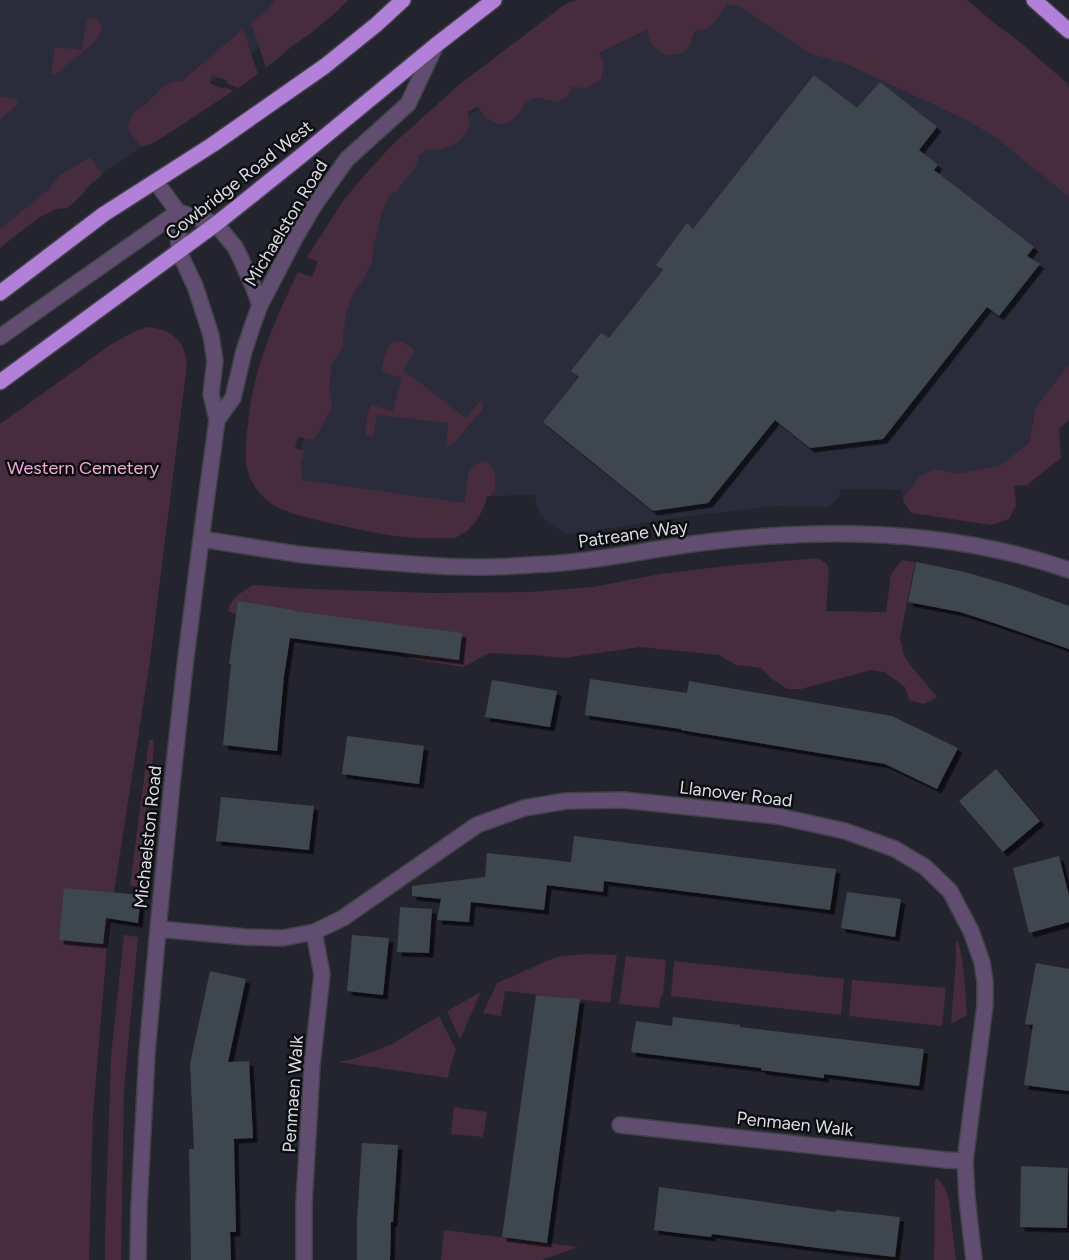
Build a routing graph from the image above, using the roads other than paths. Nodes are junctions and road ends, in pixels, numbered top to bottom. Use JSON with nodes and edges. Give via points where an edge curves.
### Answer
{"nodes":[{"id":1,"x":403,"y":0,"type":"edge"},
{"id":2,"x":494,"y":0,"type":"edge"},
{"id":3,"x":1034,"y":0,"type":"edge"},
{"id":4,"x":1069,"y":31,"type":"edge"},
{"id":5,"x":436,"y":45,"type":"junction"},
{"id":6,"x":156,"y":182,"type":"junction"},
{"id":7,"x":178,"y":212,"type":"junction"},
{"id":8,"x":216,"y":224,"type":"junction"},
{"id":9,"x":178,"y":252,"type":"junction"},
{"id":10,"x":0,"y":293,"type":"edge"},
{"id":11,"x":260,"y":305,"type":"junction"},
{"id":12,"x":0,"y":337,"type":"edge"},
{"id":13,"x":0,"y":382,"type":"edge"},
{"id":14,"x":217,"y":420,"type":"junction"},
{"id":15,"x":201,"y":538,"type":"junction"},
{"id":16,"x":1069,"y":570,"type":"edge"},
{"id":17,"x":158,"y":929,"type":"junction"},
{"id":18,"x":314,"y":932,"type":"junction"},
{"id":19,"x":620,"y":1125,"type":"dead end"},
{"id":20,"x":965,"y":1161,"type":"junction"},
{"id":21,"x":138,"y":1260,"type":"edge"},
{"id":22,"x":304,"y":1260,"type":"edge"},
{"id":23,"x":974,"y":1260,"type":"edge"}],
"edges":[{"from":1,"to":6,"type":"highway","via":[[325,66]]},
{"from":2,"to":5,"type":"highway","name":"Cowbridge Road West"},
{"from":3,"to":4,"type":"highway"},
{"from":5,"to":8,"type":"highway","name":"Cowbridge Road West"},
{"from":5,"to":11,"type":"street","name":"Michaelston Road","via":[[408,104],[347,159],[330,183],[294,240]]},
{"from":6,"to":7,"type":"street"},
{"from":6,"to":10,"type":"highway","via":[[87,226]]},
{"from":7,"to":8,"type":"street"},
{"from":7,"to":9,"type":"street","name":"Michaelston Road"},
{"from":7,"to":12,"type":"street","name":"Cowbridge Road West"},
{"from":8,"to":9,"type":"highway","name":"Cowbridge Road West"},
{"from":8,"to":11,"type":"street","name":"Michaelston Road","via":[[240,257]]},
{"from":9,"to":13,"type":"highway","name":"Cowbridge Road West"},
{"from":9,"to":14,"type":"street","name":"Michaelston Road","via":[[195,286],[211,335],[215,361],[212,394]]},
{"from":11,"to":14,"type":"street","name":"Michaelston Road","via":[[244,351],[234,398]]},
{"from":14,"to":15,"type":"street","name":"Michaelston Road"},
{"from":15,"to":16,"type":"street","name":"Patreane Way","via":[[299,554],[483,567],[608,558],[762,536],[873,534],[976,545]]},
{"from":15,"to":17,"type":"street","name":"Michaelston Road"},
{"from":17,"to":18,"type":"street","name":"Llanover Road","via":[[245,938],[283,938]]},
{"from":17,"to":21,"type":"street","name":"Michaelston Road","via":[[147,1053]]},
{"from":18,"to":20,"type":"street","name":"Llanover Road","via":[[343,918],[477,825],[524,808],[566,801],[623,800],[777,816],[845,831],[895,849],[925,867],[950,891],[971,931],[982,962],[985,1005]]},
{"from":18,"to":22,"type":"street","name":"Penmaen Walk","via":[[322,974],[311,1085]]},
{"from":19,"to":20,"type":"street","name":"Penmaen Walk"},
{"from":20,"to":23,"type":"street","name":"Llanover Road"}]}
